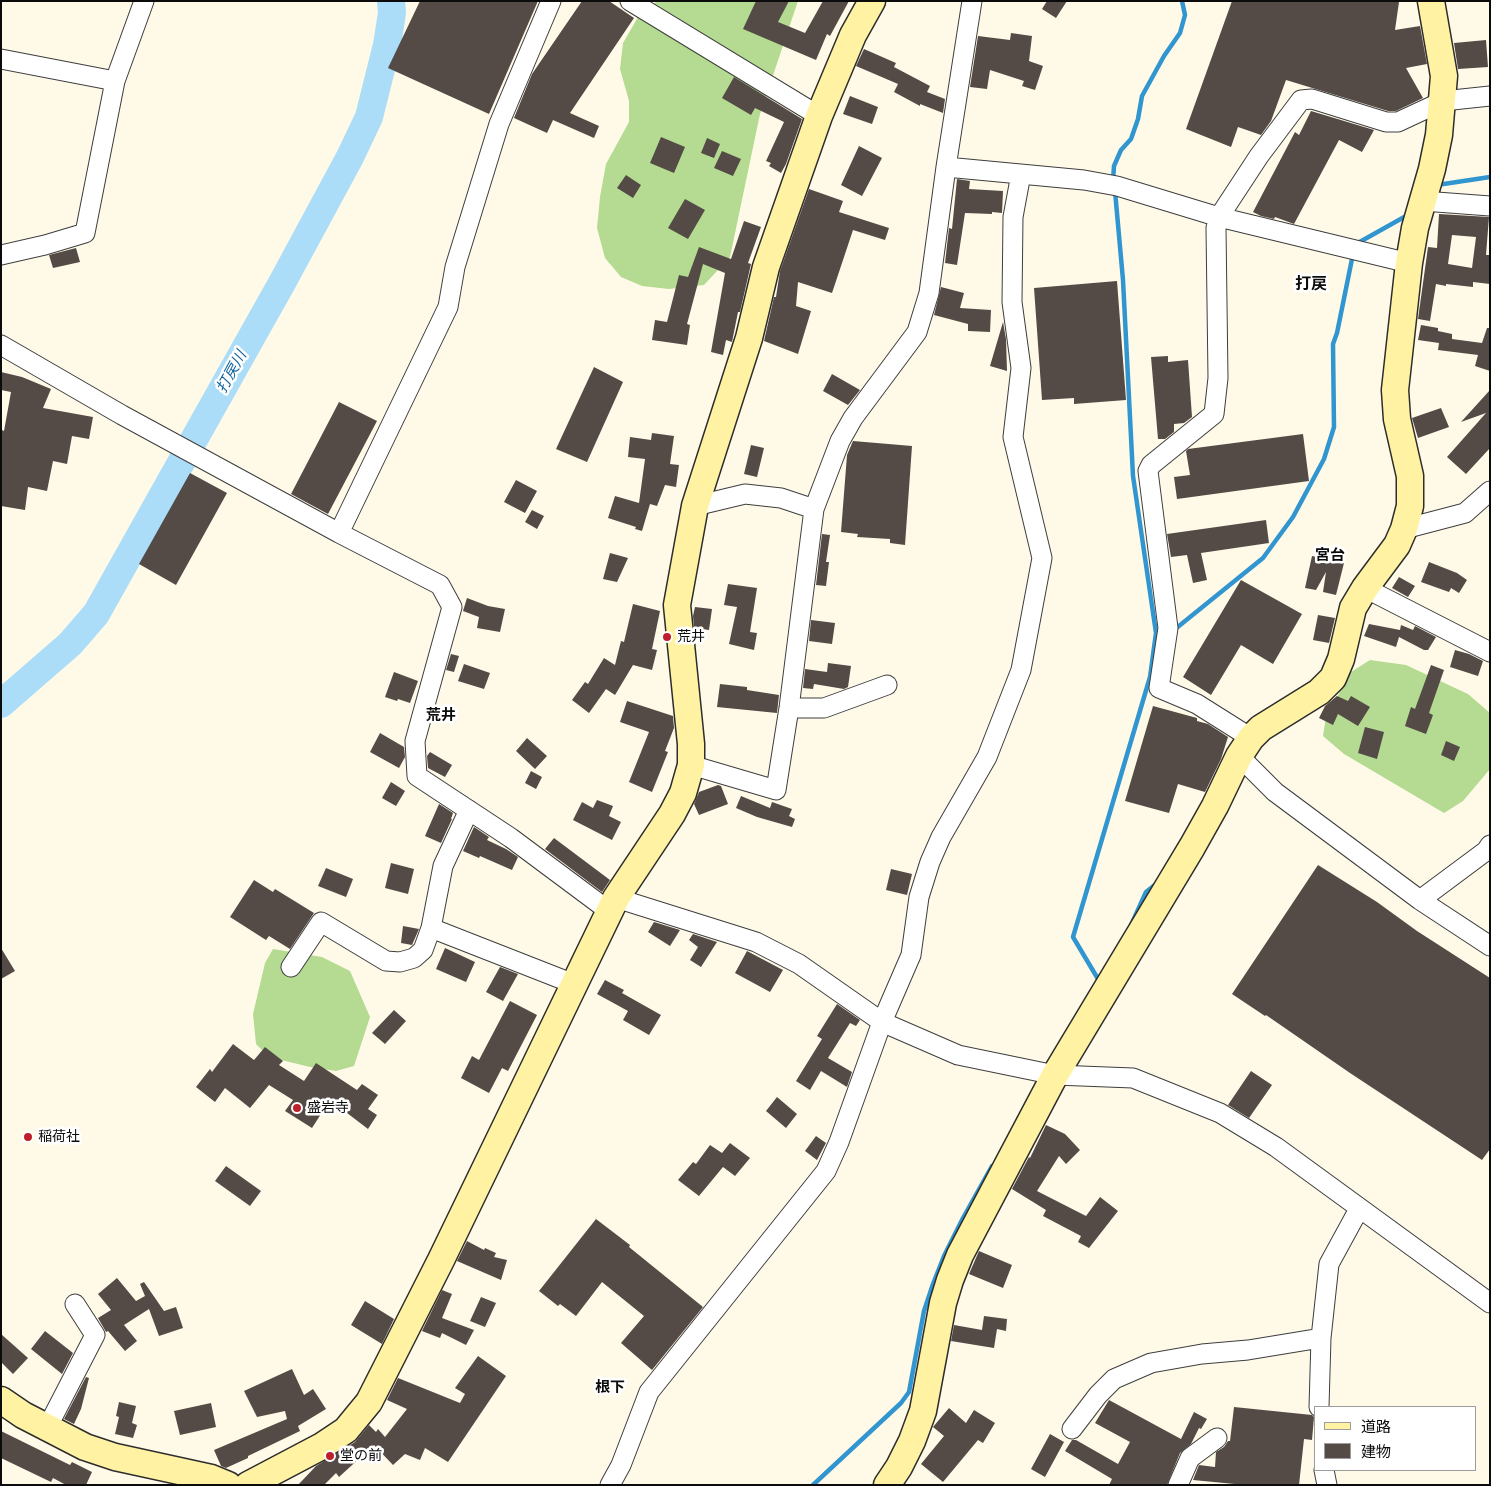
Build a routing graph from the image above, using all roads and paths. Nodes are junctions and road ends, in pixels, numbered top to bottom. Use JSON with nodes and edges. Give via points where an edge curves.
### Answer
{"nodes":[{"id":1,"x":144,"y":1,"type":"edge"},
{"id":2,"x":552,"y":1,"type":"edge"},
{"id":3,"x":630,"y":1,"type":"edge"},
{"id":4,"x":872,"y":1,"type":"edge"},
{"id":5,"x":972,"y":1,"type":"edge"},
{"id":6,"x":1431,"y":1,"type":"edge"},
{"id":7,"x":1,"y":59,"type":"edge"},
{"id":8,"x":115,"y":81,"type":"junction"},
{"id":9,"x":1490,"y":96,"type":"edge"},
{"id":10,"x":1443,"y":101,"type":"junction"},
{"id":11,"x":819,"y":116,"type":"junction"},
{"id":12,"x":946,"y":167,"type":"junction"},
{"id":13,"x":1021,"y":174,"type":"junction"},
{"id":14,"x":1423,"y":201,"type":"junction"},
{"id":15,"x":1490,"y":206,"type":"edge"},
{"id":16,"x":1219,"y":217,"type":"junction"},
{"id":17,"x":1,"y":255,"type":"edge"},
{"id":18,"x":1409,"y":263,"type":"junction"},
{"id":19,"x":1,"y":345,"type":"edge"},
{"id":20,"x":1490,"y":491,"type":"edge"},
{"id":21,"x":695,"y":506,"type":"junction"},
{"id":22,"x":814,"y":509,"type":"junction"},
{"id":23,"x":1404,"y":528,"type":"junction"},
{"id":24,"x":339,"y":533,"type":"junction"},
{"id":25,"x":1365,"y":588,"type":"junction"},
{"id":26,"x":1490,"y":652,"type":"edge"},
{"id":27,"x":887,"y":684,"type":"dead end"},
{"id":28,"x":789,"y":708,"type":"junction"},
{"id":29,"x":1245,"y":747,"type":"junction"},
{"id":30,"x":691,"y":765,"type":"junction"},
{"id":31,"x":469,"y":810,"type":"junction"},
{"id":32,"x":1490,"y":845,"type":"edge"},
{"id":33,"x":1420,"y":900,"type":"junction"},
{"id":34,"x":612,"y":905,"type":"junction"},
{"id":35,"x":431,"y":928,"type":"junction"},
{"id":36,"x":1490,"y":946,"type":"edge"},
{"id":37,"x":291,"y":967,"type":"dead end"},
{"id":38,"x":574,"y":984,"type":"junction"},
{"id":39,"x":882,"y":1022,"type":"junction"},
{"id":40,"x":1056,"y":1075,"type":"junction"},
{"id":41,"x":1358,"y":1209,"type":"junction"},
{"id":42,"x":75,"y":1304,"type":"dead end"},
{"id":43,"x":1490,"y":1304,"type":"edge"},
{"id":44,"x":1321,"y":1338,"type":"junction"},
{"id":45,"x":1,"y":1400,"type":"edge"},
{"id":46,"x":1319,"y":1406,"type":"edge"},
{"id":47,"x":47,"y":1428,"type":"junction"},
{"id":48,"x":1072,"y":1429,"type":"dead end"},
{"id":49,"x":1217,"y":1438,"type":"dead end"},
{"id":50,"x":1324,"y":1471,"type":"edge"},
{"id":51,"x":215,"y":1482,"type":"edge"},
{"id":52,"x":248,"y":1485,"type":"edge"},
{"id":53,"x":610,"y":1485,"type":"edge"},
{"id":54,"x":887,"y":1485,"type":"edge"},
{"id":55,"x":1178,"y":1485,"type":"edge"},
{"id":56,"x":1327,"y":1485,"type":"edge"}],
"edges":[{"from":1,"to":8,"type":"street"},
{"from":2,"to":24,"type":"street","via":[[499,124],[455,267],[448,307]]},
{"from":3,"to":11,"type":"street"},
{"from":4,"to":11,"type":"street","via":[[853,34]]},
{"from":5,"to":12,"type":"street"},
{"from":6,"to":10,"type":"street","via":[[1444,76]]},
{"from":7,"to":8,"type":"street"},
{"from":8,"to":17,"type":"street","via":[[85,234]]},
{"from":9,"to":10,"type":"street"},
{"from":10,"to":14,"type":"street","via":[[1439,135]]},
{"from":10,"to":16,"type":"street","via":[[1398,122],[1386,122],[1312,99],[1301,100]]},
{"from":11,"to":21,"type":"street","via":[[766,267],[749,338]]},
{"from":12,"to":13,"type":"street"},
{"from":12,"to":22,"type":"street","via":[[929,293],[917,332],[844,433]]},
{"from":13,"to":16,"type":"street","via":[[1116,186]]},
{"from":13,"to":39,"type":"street","via":[[1013,217],[1012,302],[1020,368],[1013,437],[1042,558],[1025,655],[1016,687],[987,757],[930,862],[918,897],[910,955]]},
{"from":14,"to":15,"type":"street"},
{"from":14,"to":18,"type":"street"},
{"from":16,"to":18,"type":"street"},
{"from":16,"to":29,"type":"street","via":[[1216,228],[1218,378],[1214,414],[1151,465],[1148,471],[1168,628],[1159,688],[1197,704]]},
{"from":18,"to":23,"type":"street","via":[[1395,390],[1397,419],[1410,476],[1410,506]]},
{"from":19,"to":24,"type":"street"},
{"from":20,"to":23,"type":"street","via":[[1464,513]]},
{"from":21,"to":22,"type":"street","via":[[746,494],[781,498]]},
{"from":21,"to":30,"type":"street","via":[[677,605]]},
{"from":22,"to":28,"type":"street"},
{"from":23,"to":25,"type":"street","via":[[1397,545]]},
{"from":24,"to":31,"type":"street","via":[[440,585],[452,607],[415,741],[417,776]]},
{"from":25,"to":26,"type":"street"},
{"from":25,"to":29,"type":"street","via":[[1353,608],[1342,659],[1333,678],[1319,692],[1261,728]]},
{"from":27,"to":28,"type":"street","via":[[824,708]]},
{"from":28,"to":30,"type":"street","via":[[776,790]]},
{"from":29,"to":33,"type":"street","via":[[1275,792]]},
{"from":29,"to":40,"type":"street","via":[[1192,847]]},
{"from":30,"to":34,"type":"street","via":[[683,793],[672,814]]},
{"from":31,"to":34,"type":"street"},
{"from":31,"to":35,"type":"street","via":[[443,866]]},
{"from":32,"to":33,"type":"street"},
{"from":33,"to":36,"type":"street"},
{"from":34,"to":38,"type":"street"},
{"from":34,"to":39,"type":"street","via":[[756,942],[800,964]]},
{"from":35,"to":37,"type":"street","via":[[423,950],[414,958],[400,962],[386,961],[321,922]]},
{"from":35,"to":38,"type":"street"},
{"from":38,"to":52,"type":"street","via":[[441,1260],[368,1402],[346,1430]]},
{"from":39,"to":40,"type":"street","via":[[958,1055]]},
{"from":39,"to":53,"type":"street","via":[[826,1171],[649,1392]]},
{"from":40,"to":41,"type":"street","via":[[1133,1078],[1220,1112],[1276,1146]]},
{"from":40,"to":54,"type":"street","via":[[960,1255],[942,1303],[923,1411],[903,1458]]},
{"from":41,"to":43,"type":"street"},
{"from":41,"to":44,"type":"street","via":[[1329,1264]]},
{"from":42,"to":47,"type":"street","via":[[95,1336]]},
{"from":44,"to":46,"type":"street"},
{"from":44,"to":48,"type":"street","via":[[1151,1363],[1114,1379]]},
{"from":45,"to":47,"type":"street"},
{"from":47,"to":51,"type":"street","via":[[85,1447],[115,1457]]},
{"from":49,"to":55,"type":"street","via":[[1190,1458]]},
{"from":50,"to":56,"type":"street"}]}
